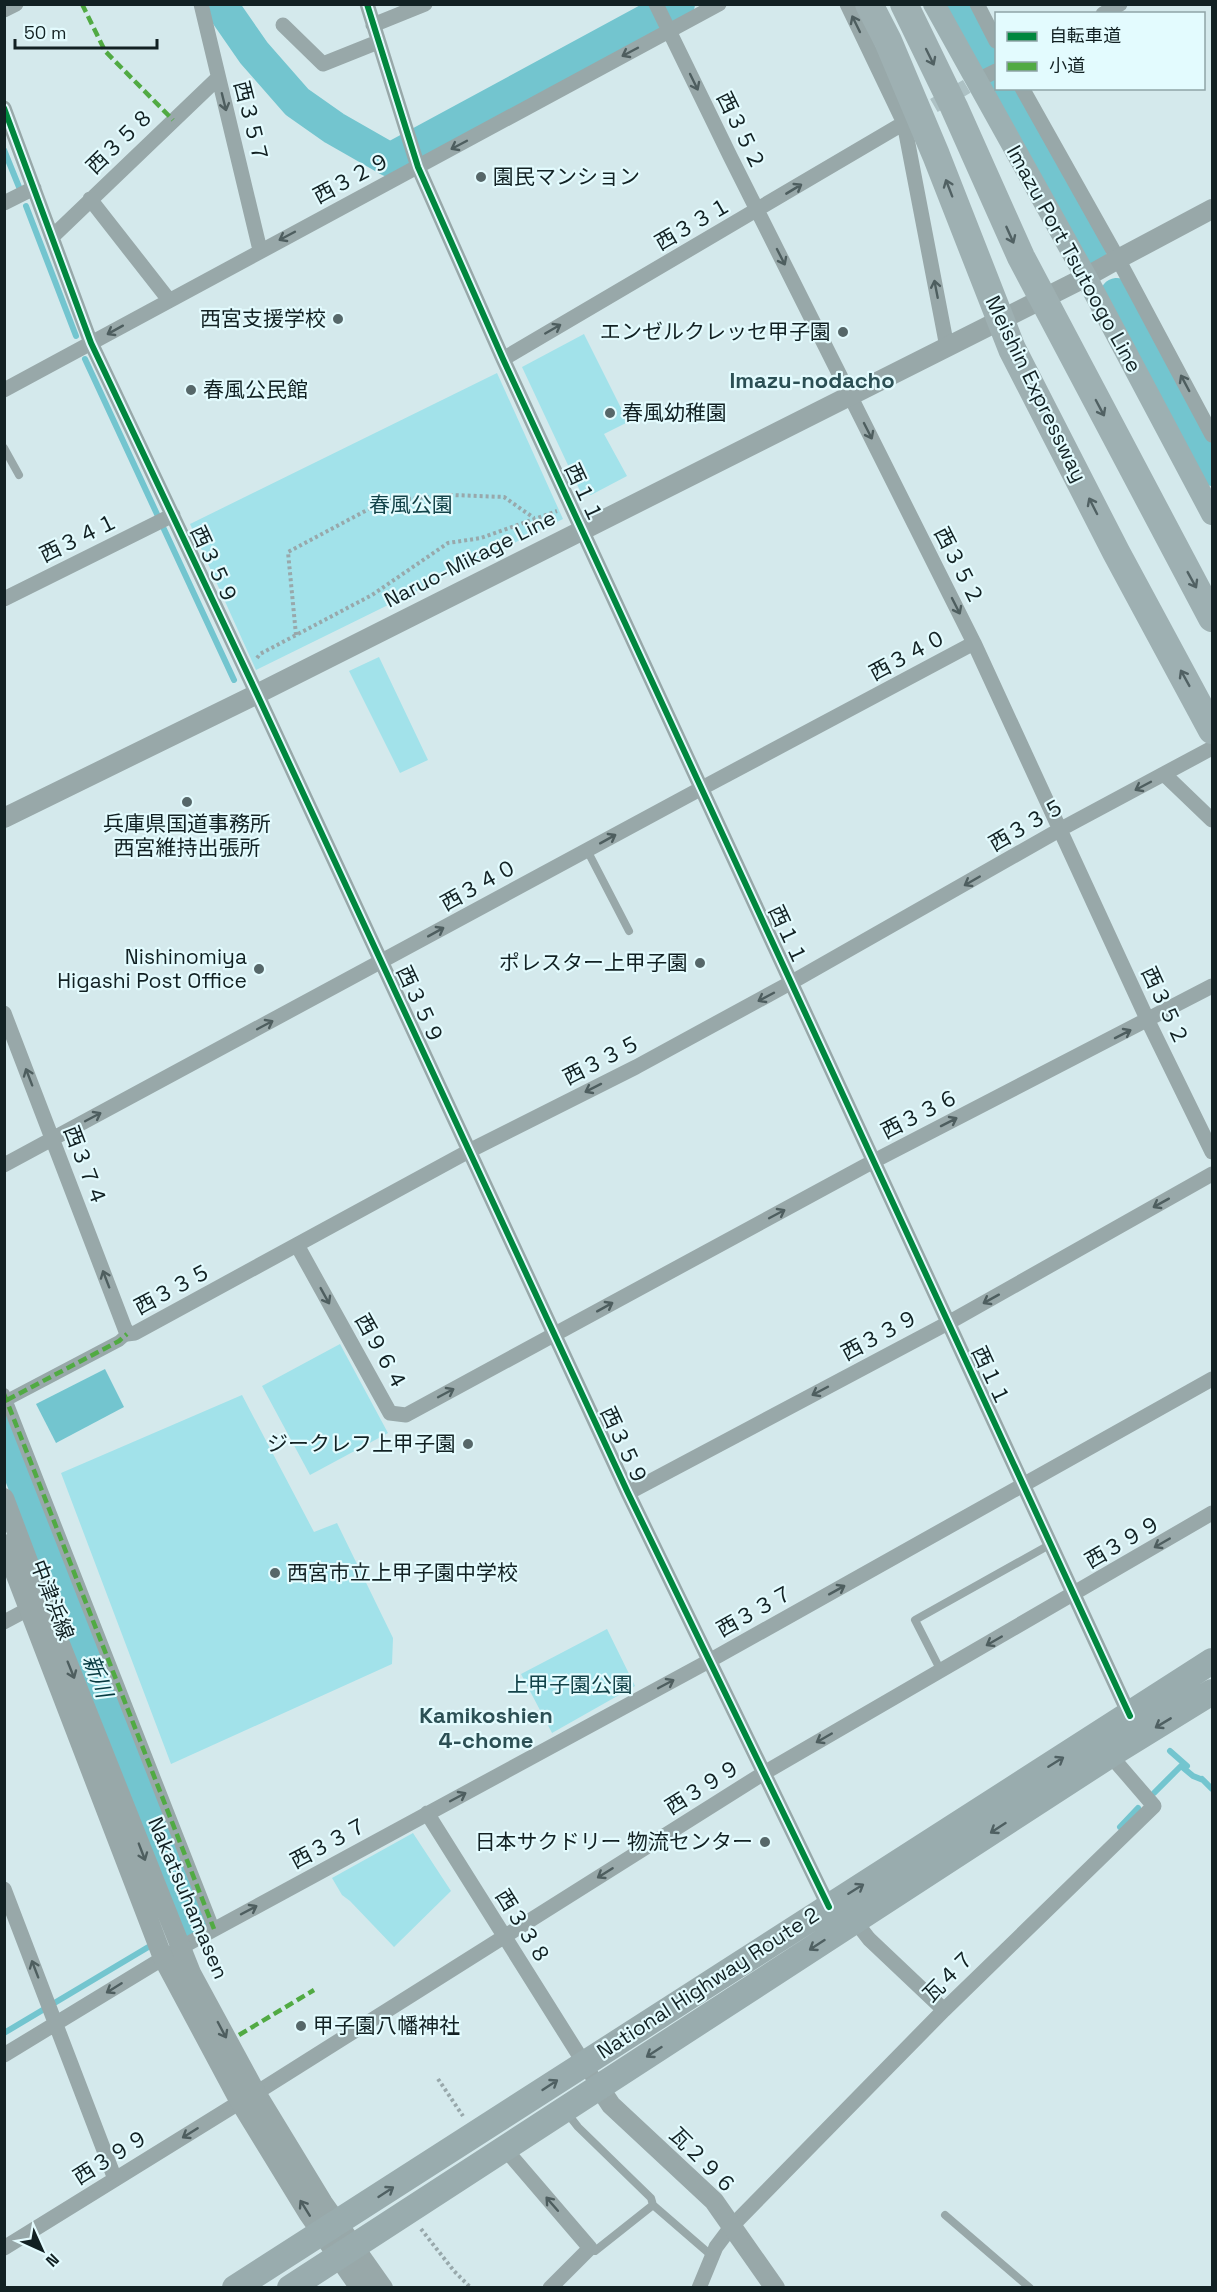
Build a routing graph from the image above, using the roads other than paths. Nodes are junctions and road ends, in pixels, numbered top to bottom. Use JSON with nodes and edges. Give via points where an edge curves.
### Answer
{"nodes":[{"id":1,"x":16,"y":4,"type":"edge"},
{"id":2,"x":201,"y":4,"type":"edge"},
{"id":3,"x":367,"y":4,"type":"edge"},
{"id":4,"x":378,"y":4,"type":"edge"},
{"id":5,"x":425,"y":4,"type":"edge"},
{"id":6,"x":719,"y":4,"type":"edge"},
{"id":7,"x":847,"y":4,"type":"edge"},
{"id":8,"x":869,"y":4,"type":"edge"},
{"id":9,"x":904,"y":4,"type":"edge"},
{"id":10,"x":934,"y":4,"type":"edge"},
{"id":11,"x":977,"y":4,"type":"edge"},
{"id":12,"x":1120,"y":4,"type":"edge"},
{"id":13,"x":657,"y":6,"type":"edge"},
{"id":14,"x":4,"y":10,"type":"edge"},
{"id":15,"x":1106,"y":12,"type":"edge"},
{"id":16,"x":283,"y":25,"type":"dead end"},
{"id":17,"x":373,"y":25,"type":"junction"},
{"id":18,"x":669,"y":30,"type":"junction"},
{"id":19,"x":995,"y":39,"type":"edge"},
{"id":20,"x":378,"y":42,"type":"junction"},
{"id":21,"x":987,"y":76,"type":"edge"},
{"id":22,"x":218,"y":78,"type":"junction"},
{"id":23,"x":1023,"y":90,"type":"edge"},
{"id":24,"x":4,"y":108,"type":"edge"},
{"id":25,"x":904,"y":123,"type":"junction"},
{"id":26,"x":418,"y":166,"type":"junction"},
{"id":27,"x":34,"y":188,"type":"junction"},
{"id":28,"x":90,"y":199,"type":"junction"},
{"id":29,"x":4,"y":203,"type":"edge"},
{"id":30,"x":1212,"y":209,"type":"edge"},
{"id":31,"x":758,"y":211,"type":"junction"},
{"id":32,"x":52,"y":237,"type":"junction"},
{"id":33,"x":260,"y":250,"type":"junction"},
{"id":34,"x":1118,"y":258,"type":"junction"},
{"id":35,"x":1086,"y":278,"type":"junction"},
{"id":36,"x":169,"y":300,"type":"junction"},
{"id":37,"x":91,"y":343,"type":"junction"},
{"id":38,"x":947,"y":347,"type":"junction"},
{"id":39,"x":503,"y":358,"type":"junction"},
{"id":40,"x":4,"y":390,"type":"edge"},
{"id":41,"x":850,"y":395,"type":"junction"},
{"id":42,"x":1212,"y":435,"type":"edge"},
{"id":43,"x":4,"y":448,"type":"edge"},
{"id":44,"x":19,"y":475,"type":"dead end"},
{"id":45,"x":1212,"y":514,"type":"edge"},
{"id":46,"x":173,"y":515,"type":"junction"},
{"id":47,"x":583,"y":529,"type":"junction"},
{"id":48,"x":4,"y":599,"type":"edge"},
{"id":49,"x":1212,"y":618,"type":"edge"},
{"id":50,"x":974,"y":644,"type":"junction"},
{"id":51,"x":257,"y":694,"type":"junction"},
{"id":52,"x":1212,"y":730,"type":"edge"},
{"id":53,"x":1212,"y":748,"type":"edge"},
{"id":54,"x":1164,"y":774,"type":"junction"},
{"id":55,"x":702,"y":788,"type":"junction"},
{"id":56,"x":4,"y":818,"type":"edge"},
{"id":57,"x":1212,"y":820,"type":"edge"},
{"id":58,"x":1061,"y":829,"type":"junction"},
{"id":59,"x":587,"y":850,"type":"junction"},
{"id":60,"x":629,"y":931,"type":"dead end"},
{"id":61,"x":382,"y":962,"type":"junction"},
{"id":62,"x":792,"y":982,"type":"junction"},
{"id":63,"x":1212,"y":986,"type":"edge"},
{"id":64,"x":4,"y":1013,"type":"edge"},
{"id":65,"x":1148,"y":1021,"type":"junction"},
{"id":66,"x":53,"y":1139,"type":"junction"},
{"id":67,"x":469,"y":1151,"type":"junction"},
{"id":68,"x":1212,"y":1152,"type":"edge"},
{"id":69,"x":874,"y":1161,"type":"junction"},
{"id":70,"x":4,"y":1165,"type":"edge"},
{"id":71,"x":1212,"y":1174,"type":"edge"},
{"id":72,"x":297,"y":1245,"type":"junction"},
{"id":73,"x":948,"y":1323,"type":"junction"},
{"id":74,"x":127,"y":1334,"type":"junction"},
{"id":75,"x":554,"y":1335,"type":"junction"},
{"id":76,"x":1212,"y":1379,"type":"edge"},
{"id":77,"x":6,"y":1397,"type":"edge"},
{"id":78,"x":1024,"y":1486,"type":"junction"},
{"id":79,"x":628,"y":1492,"type":"junction"},
{"id":80,"x":4,"y":1498,"type":"edge"},
{"id":81,"x":1212,"y":1513,"type":"edge"},
{"id":82,"x":4,"y":1544,"type":"edge"},
{"id":83,"x":1051,"y":1544,"type":"junction"},
{"id":84,"x":1074,"y":1595,"type":"junction"},
{"id":85,"x":36,"y":1605,"type":"junction"},
{"id":86,"x":4,"y":1622,"type":"edge"},
{"id":87,"x":709,"y":1660,"type":"junction"},
{"id":88,"x":1212,"y":1661,"type":"edge"},
{"id":89,"x":941,"y":1671,"type":"junction"},
{"id":90,"x":1212,"y":1692,"type":"edge"},
{"id":91,"x":1130,"y":1716,"type":"junction"},
{"id":92,"x":1110,"y":1755,"type":"junction"},
{"id":93,"x":764,"y":1773,"type":"junction"},
{"id":94,"x":428,"y":1813,"type":"junction"},
{"id":95,"x":4,"y":1889,"type":"edge"},
{"id":96,"x":829,"y":1906,"type":"junction"},
{"id":97,"x":855,"y":1921,"type":"junction"},
{"id":98,"x":214,"y":1929,"type":"junction"},
{"id":99,"x":504,"y":1936,"type":"junction"},
{"id":100,"x":171,"y":1953,"type":"junction"},
{"id":101,"x":944,"y":2010,"type":"junction"},
{"id":102,"x":56,"y":2024,"type":"junction"},
{"id":103,"x":4,"y":2055,"type":"edge"},
{"id":104,"x":585,"y":2062,"type":"junction"},
{"id":105,"x":605,"y":2096,"type":"junction"},
{"id":106,"x":248,"y":2098,"type":"junction"},
{"id":107,"x":565,"y":2109,"type":"junction"},
{"id":108,"x":505,"y":2148,"type":"junction"},
{"id":109,"x":115,"y":2179,"type":"junction"},
{"id":110,"x":653,"y":2205,"type":"junction"},
{"id":111,"x":945,"y":2215,"type":"dead end"},
{"id":112,"x":731,"y":2227,"type":"junction"},
{"id":113,"x":329,"y":2228,"type":"junction"},
{"id":114,"x":4,"y":2248,"type":"edge"},
{"id":115,"x":590,"y":2248,"type":"junction"},
{"id":116,"x":346,"y":2252,"type":"junction"},
{"id":117,"x":712,"y":2256,"type":"junction"},
{"id":118,"x":771,"y":2286,"type":"edge"},
{"id":119,"x":235,"y":2288,"type":"edge"},
{"id":120,"x":291,"y":2288,"type":"edge"},
{"id":121,"x":360,"y":2288,"type":"edge"},
{"id":122,"x":383,"y":2288,"type":"edge"},
{"id":123,"x":550,"y":2288,"type":"edge"},
{"id":124,"x":699,"y":2288,"type":"edge"},
{"id":125,"x":1030,"y":2288,"type":"edge"}],
"edges":[{"from":1,"to":14,"type":"street"},
{"from":2,"to":22,"type":"street","name":"西３５７"},
{"from":3,"to":17,"type":"street","name":"西１１"},
{"from":4,"to":17,"type":"street"},
{"from":5,"to":17,"type":"street"},
{"from":6,"to":18,"type":"street","name":"西３２９"},
{"from":25,"to":7,"type":"street","one_way":true},
{"from":52,"to":8,"type":"highway","name":"Meishin Expressway","one_way":true,"via":[[1012,349],[936,155]]},
{"from":9,"to":49,"type":"highway","one_way":true,"via":[[1021,257]]},
{"from":10,"to":21,"type":"main road","name":"Imazu Port Tsutoogo Line"},
{"from":11,"to":19,"type":"street"},
{"from":12,"to":15,"type":"street"},
{"from":13,"to":18,"type":"street","name":"西３５２"},
{"from":16,"to":20,"type":"street","via":[[323,64]]},
{"from":17,"to":20,"type":"street","name":"西１１"},
{"from":18,"to":26,"type":"street","name":"西３２９","one_way":true},
{"from":18,"to":31,"type":"street","name":"西３５２","one_way":true},
{"from":20,"to":26,"type":"street","name":"西１１"},
{"from":21,"to":35,"type":"main road","name":"Imazu Port Tsutoogo Line"},
{"from":22,"to":28,"type":"street","name":"西３５８"},
{"from":22,"to":33,"type":"street","name":"西３５７","one_way":true},
{"from":23,"to":34,"type":"street"},
{"from":24,"to":27,"type":"street","name":"西３５９"},
{"from":31,"to":25,"type":"street","name":"西３３１","one_way":true},
{"from":38,"to":25,"type":"street","one_way":true},
{"from":26,"to":33,"type":"street","name":"西３２９","one_way":true},
{"from":26,"to":39,"type":"street","name":"西１１"},
{"from":27,"to":29,"type":"street"},
{"from":27,"to":32,"type":"street","name":"西３５９"},
{"from":28,"to":32,"type":"street","name":"西３５８"},
{"from":28,"to":36,"type":"street"},
{"from":30,"to":34,"type":"street","name":"Naruo-Mikage Line"},
{"from":39,"to":31,"type":"street","name":"西３３１","one_way":true},
{"from":31,"to":41,"type":"street","name":"西３５２","one_way":true},
{"from":32,"to":37,"type":"street","name":"西３５９"},
{"from":33,"to":36,"type":"street","name":"西３２９"},
{"from":34,"to":35,"type":"street","name":"Naruo-Mikage Line"},
{"from":42,"to":34,"type":"street","one_way":true},
{"from":35,"to":38,"type":"street","name":"Naruo-Mikage Line"},
{"from":35,"to":45,"type":"main road","name":"Imazu Port Tsutoogo Line"},
{"from":36,"to":37,"type":"street","name":"西３２９","one_way":true},
{"from":37,"to":40,"type":"street","name":"西３２９"},
{"from":37,"to":46,"type":"street","name":"西３５９"},
{"from":38,"to":41,"type":"street","name":"Naruo-Mikage Line"},
{"from":39,"to":47,"type":"street","name":"西１１"},
{"from":41,"to":47,"type":"street","name":"Naruo-Mikage Line"},
{"from":41,"to":50,"type":"street","name":"西３５２","one_way":true},
{"from":43,"to":44,"type":"lane"},
{"from":46,"to":48,"type":"street","name":"西３４１"},
{"from":46,"to":51,"type":"street","name":"西３５９"},
{"from":47,"to":51,"type":"street","name":"Naruo-Mikage Line"},
{"from":47,"to":55,"type":"street","name":"西１１"},
{"from":50,"to":55,"type":"street","name":"西３４０"},
{"from":50,"to":58,"type":"street","name":"西３５２"},
{"from":51,"to":56,"type":"street","name":"Naruo-Mikage Line"},
{"from":51,"to":61,"type":"street","name":"西３５９"},
{"from":53,"to":54,"type":"street","name":"西３３５"},
{"from":54,"to":57,"type":"street"},
{"from":54,"to":58,"type":"street","name":"西３３５","one_way":true},
{"from":59,"to":55,"type":"street","name":"西３４０","one_way":true},
{"from":55,"to":62,"type":"street","name":"西１１"},
{"from":58,"to":62,"type":"street","name":"西３３５","one_way":true},
{"from":58,"to":65,"type":"street","name":"西３５２"},
{"from":59,"to":60,"type":"lane"},
{"from":61,"to":59,"type":"street","name":"西３４０","one_way":true},
{"from":66,"to":61,"type":"street","name":"西３４０","one_way":true},
{"from":61,"to":67,"type":"street","name":"西３５９"},
{"from":62,"to":67,"type":"street","name":"西３３５","one_way":true},
{"from":62,"to":69,"type":"street","name":"西１１"},
{"from":63,"to":65,"type":"street","name":"西３３６"},
{"from":66,"to":64,"type":"street","name":"西３７４","one_way":true},
{"from":65,"to":68,"type":"street","name":"西３５２"},
{"from":69,"to":65,"type":"street","name":"西３３６","one_way":true},
{"from":66,"to":70,"type":"street","name":"西３４０"},
{"from":74,"to":66,"type":"street","name":"西３７４","one_way":true},
{"from":67,"to":72,"type":"street","name":"西３３５"},
{"from":67,"to":75,"type":"street","name":"西３５９"},
{"from":69,"to":73,"type":"street","name":"西１１"},
{"from":75,"to":69,"type":"street","name":"西３３６","one_way":true},
{"from":71,"to":73,"type":"street","name":"西３３９","one_way":true},
{"from":72,"to":74,"type":"street","name":"西３３５"},
{"from":72,"to":75,"type":"street","name":"西９６４","one_way":true,"via":[[390,1413],[406,1415]]},
{"from":73,"to":78,"type":"street","name":"西１１"},
{"from":73,"to":79,"type":"street","name":"西３３９","one_way":true},
{"from":74,"to":77,"type":"street","name":"西３３５"},
{"from":75,"to":79,"type":"street","name":"西３５９"},
{"from":76,"to":78,"type":"street","name":"西３３７"},
{"from":77,"to":98,"type":"street"},
{"from":78,"to":83,"type":"street","name":"西１１"},
{"from":87,"to":78,"type":"street","name":"西３３７","one_way":true},
{"from":79,"to":87,"type":"street","name":"西３５９"},
{"from":80,"to":85,"type":"street","name":"Nakatsuhamasen"},
{"from":81,"to":84,"type":"street","name":"西３９９","one_way":true},
{"from":82,"to":85,"type":"street","name":"中津浜線"},
{"from":83,"to":84,"type":"street","name":"西１１"},
{"from":83,"to":89,"type":"lane","via":[[915,1620]]},
{"from":84,"to":89,"type":"street","name":"西３９９","one_way":true},
{"from":84,"to":91,"type":"street","name":"西１１"},
{"from":85,"to":86,"type":"street"},
{"from":85,"to":100,"type":"street","name":"Nakatsuhamasen"},
{"from":87,"to":93,"type":"street","name":"西３５９"},
{"from":94,"to":87,"type":"street","name":"西３３７","one_way":true},
{"from":88,"to":91,"type":"highway","name":"National Highway Route 2"},
{"from":89,"to":93,"type":"street","name":"西３９９","one_way":true},
{"from":90,"to":92,"type":"highway","name":"National Highway Route 2","one_way":true},
{"from":96,"to":91,"type":"highway","name":"National Highway Route 2","one_way":true},
{"from":92,"to":97,"type":"highway","name":"National Highway Route 2","one_way":true},
{"from":92,"to":101,"type":"street","name":"瓦４７","via":[[1154,1806]]},
{"from":93,"to":96,"type":"street","name":"西３５９"},
{"from":93,"to":99,"type":"street","name":"西３９９","one_way":true},
{"from":98,"to":94,"type":"street","name":"西３３７","one_way":true},
{"from":94,"to":99,"type":"street","name":"西３３８"},
{"from":102,"to":95,"type":"street","one_way":true},
{"from":96,"to":104,"type":"highway","name":"National Highway Route 2"},
{"from":97,"to":101,"type":"street"},
{"from":97,"to":105,"type":"highway","name":"National Highway Route 2","one_way":true},
{"from":98,"to":100,"type":"street","name":"西３３７"},
{"from":99,"to":104,"type":"street","name":"西３３８"},
{"from":99,"to":106,"type":"street","name":"西３９９"},
{"from":100,"to":102,"type":"street","name":"西３３７","one_way":true},
{"from":100,"to":106,"type":"street","name":"Nakatsuhamasen"},
{"from":101,"to":112,"type":"street","name":"瓦４７"},
{"from":102,"to":103,"type":"street","name":"西３３７"},
{"from":102,"to":109,"type":"street"},
{"from":104,"to":105,"type":"street","name":"西３３８"},
{"from":113,"to":104,"type":"highway","name":"National Highway Route 2","one_way":true},
{"from":105,"to":107,"type":"highway","name":"National Highway Route 2"},
{"from":105,"to":112,"type":"street","name":"瓦２９６","via":[[714,2201]]},
{"from":106,"to":109,"type":"street","name":"西３９９","one_way":true},
{"from":106,"to":113,"type":"street","name":"Nakatsuhamasen","via":[[323,2204]]},
{"from":107,"to":108,"type":"highway","name":"National Highway Route 2"},
{"from":107,"to":110,"type":"lane","via":[[578,2127],[651,2198]]},
{"from":115,"to":108,"type":"street","one_way":true},
{"from":108,"to":116,"type":"highway","name":"National Highway Route 2"},
{"from":109,"to":114,"type":"street","name":"西３９９"},
{"from":110,"to":115,"type":"lane","via":[[595,2251]]},
{"from":110,"to":117,"type":"lane"},
{"from":111,"to":125,"type":"lane"},
{"from":112,"to":117,"type":"street","name":"瓦４７"},
{"from":112,"to":118,"type":"street","name":"瓦２９６"},
{"from":113,"to":116,"type":"street","name":"Nakatsuhamasen"},
{"from":113,"to":119,"type":"highway","name":"National Highway Route 2"},
{"from":115,"to":123,"type":"street"},
{"from":116,"to":120,"type":"highway","name":"National Highway Route 2"},
{"from":116,"to":121,"type":"street","name":"Nakatsuhamasen"},
{"from":116,"to":122,"type":"street","name":"Nakatsuhamasen"},
{"from":117,"to":124,"type":"street","name":"瓦４７"}]}
